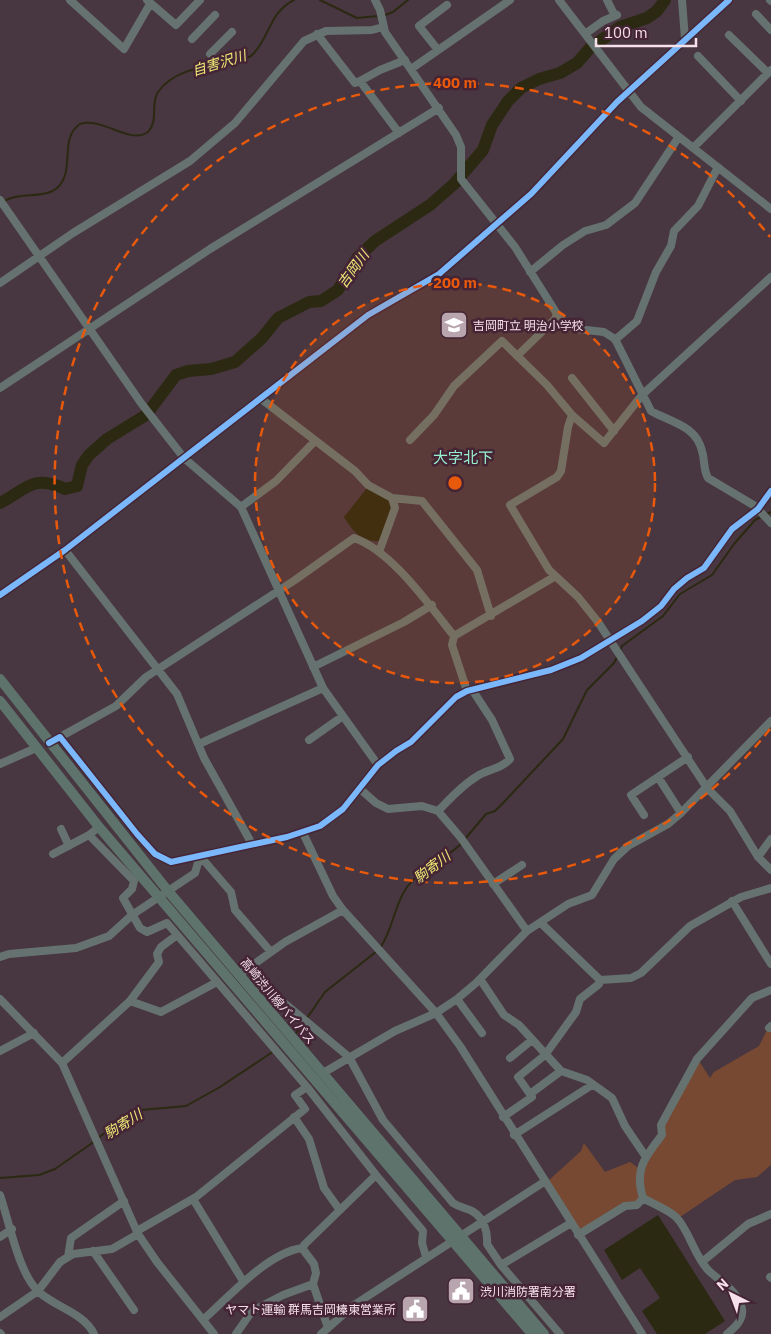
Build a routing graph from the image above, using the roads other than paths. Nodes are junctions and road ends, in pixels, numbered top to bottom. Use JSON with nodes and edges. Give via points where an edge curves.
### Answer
{"nodes":[{"id":1,"x":70,"y":0,"type":"edge"},
{"id":2,"x":148,"y":0,"type":"edge"},
{"id":3,"x":200,"y":0,"type":"edge"},
{"id":4,"x":510,"y":0,"type":"edge"},
{"id":5,"x":559,"y":0,"type":"edge"},
{"id":6,"x":607,"y":0,"type":"edge"},
{"id":7,"x":682,"y":0,"type":"edge"},
{"id":8,"x":729,"y":0,"type":"edge"},
{"id":9,"x":378,"y":4,"type":"edge"},
{"id":10,"x":447,"y":5,"type":"dead end"},
{"id":11,"x":756,"y":14,"type":"dead end"},
{"id":12,"x":215,"y":15,"type":"dead end"},
{"id":13,"x":382,"y":25,"type":"junction"},
{"id":14,"x":771,"y":30,"type":"edge"},
{"id":15,"x":232,"y":32,"type":"dead end"},
{"id":16,"x":317,"y":34,"type":"junction"},
{"id":17,"x":729,"y":35,"type":"dead end"},
{"id":18,"x":586,"y":36,"type":"junction"},
{"id":19,"x":192,"y":38,"type":"dead end"},
{"id":20,"x":685,"y":39,"type":"junction"},
{"id":21,"x":438,"y":50,"type":"junction"},
{"id":22,"x":210,"y":54,"type":"dead end"},
{"id":23,"x":698,"y":56,"type":"dead end"},
{"id":24,"x":405,"y":60,"type":"junction"},
{"id":25,"x":411,"y":69,"type":"junction"},
{"id":26,"x":769,"y":72,"type":"edge"},
{"id":27,"x":360,"y":81,"type":"junction"},
{"id":28,"x":628,"y":91,"type":"junction"},
{"id":29,"x":741,"y":101,"type":"junction"},
{"id":30,"x":439,"y":108,"type":"junction"},
{"id":31,"x":399,"y":133,"type":"junction"},
{"id":32,"x":678,"y":138,"type":"junction"},
{"id":33,"x":693,"y":148,"type":"junction"},
{"id":34,"x":718,"y":167,"type":"junction"},
{"id":35,"x":2,"y":203,"type":"edge"},
{"id":36,"x":771,"y":209,"type":"edge"},
{"id":37,"x":496,"y":224,"type":"junction"},
{"id":38,"x":39,"y":256,"type":"junction"},
{"id":39,"x":530,"y":272,"type":"junction"},
{"id":40,"x":771,"y":277,"type":"edge"},
{"id":41,"x":0,"y":283,"type":"edge"},
{"id":42,"x":556,"y":314,"type":"junction"},
{"id":43,"x":89,"y":328,"type":"junction"},
{"id":44,"x":615,"y":340,"type":"junction"},
{"id":45,"x":517,"y":356,"type":"junction"},
{"id":46,"x":572,"y":378,"type":"dead end"},
{"id":47,"x":0,"y":388,"type":"edge"},
{"id":48,"x":642,"y":395,"type":"junction"},
{"id":49,"x":260,"y":398,"type":"junction"},
{"id":50,"x":572,"y":416,"type":"junction"},
{"id":51,"x":614,"y":431,"type":"junction"},
{"id":52,"x":410,"y":440,"type":"dead end"},
{"id":53,"x":315,"y":441,"type":"junction"},
{"id":54,"x":184,"y":458,"type":"junction"},
{"id":55,"x":771,"y":491,"type":"edge"},
{"id":56,"x":392,"y":498,"type":"junction"},
{"id":57,"x":240,"y":507,"type":"junction"},
{"id":58,"x":758,"y":509,"type":"junction"},
{"id":59,"x":771,"y":523,"type":"edge"},
{"id":60,"x":66,"y":550,"type":"junction"},
{"id":61,"x":379,"y":552,"type":"junction"},
{"id":62,"x":554,"y":577,"type":"junction"},
{"id":63,"x":278,"y":590,"type":"junction"},
{"id":64,"x":0,"y":595,"type":"edge"},
{"id":65,"x":432,"y":605,"type":"junction"},
{"id":66,"x":491,"y":616,"type":"junction"},
{"id":67,"x":454,"y":636,"type":"junction"},
{"id":68,"x":609,"y":639,"type":"junction"},
{"id":69,"x":313,"y":667,"type":"junction"},
{"id":70,"x":158,"y":670,"type":"junction"},
{"id":71,"x":0,"y":679,"type":"edge"},
{"id":72,"x":323,"y":688,"type":"junction"},
{"id":73,"x":470,"y":691,"type":"junction"},
{"id":74,"x":0,"y":701,"type":"edge"},
{"id":75,"x":343,"y":716,"type":"junction"},
{"id":76,"x":771,"y":721,"type":"edge"},
{"id":77,"x":60,"y":738,"type":"junction"},
{"id":78,"x":309,"y":740,"type":"dead end"},
{"id":79,"x":49,"y":743,"type":"junction"},
{"id":80,"x":199,"y":744,"type":"junction"},
{"id":81,"x":36,"y":748,"type":"junction"},
{"id":82,"x":688,"y":757,"type":"junction"},
{"id":83,"x":0,"y":764,"type":"edge"},
{"id":84,"x":378,"y":765,"type":"junction"},
{"id":85,"x":658,"y":778,"type":"junction"},
{"id":86,"x":359,"y":788,"type":"junction"},
{"id":87,"x":707,"y":788,"type":"junction"},
{"id":88,"x":438,"y":811,"type":"junction"},
{"id":89,"x":681,"y":813,"type":"junction"},
{"id":90,"x":644,"y":815,"type":"dead end"},
{"id":91,"x":99,"y":827,"type":"junction"},
{"id":92,"x":61,"y":828,"type":"dead end"},
{"id":93,"x":303,"y":833,"type":"junction"},
{"id":94,"x":89,"y":835,"type":"junction"},
{"id":95,"x":771,"y":839,"type":"edge"},
{"id":96,"x":252,"y":844,"type":"junction"},
{"id":97,"x":69,"y":846,"type":"junction"},
{"id":98,"x":53,"y":854,"type":"dead end"},
{"id":99,"x":200,"y":856,"type":"junction"},
{"id":100,"x":758,"y":857,"type":"junction"},
{"id":101,"x":522,"y":865,"type":"dead end"},
{"id":102,"x":771,"y":870,"type":"edge"},
{"id":103,"x":493,"y":884,"type":"junction"},
{"id":104,"x":771,"y":888,"type":"edge"},
{"id":105,"x":168,"y":891,"type":"junction"},
{"id":106,"x":158,"y":897,"type":"junction"},
{"id":107,"x":732,"y":901,"type":"junction"},
{"id":108,"x":343,"y":910,"type":"junction"},
{"id":109,"x":132,"y":915,"type":"junction"},
{"id":110,"x":542,"y":924,"type":"junction"},
{"id":111,"x":527,"y":931,"type":"junction"},
{"id":112,"x":177,"y":935,"type":"junction"},
{"id":113,"x":271,"y":952,"type":"junction"},
{"id":114,"x":0,"y":957,"type":"edge"},
{"id":115,"x":771,"y":964,"type":"edge"},
{"id":116,"x":244,"y":972,"type":"junction"},
{"id":117,"x":480,"y":978,"type":"junction"},
{"id":118,"x":600,"y":980,"type":"junction"},
{"id":119,"x":217,"y":982,"type":"junction"},
{"id":120,"x":771,"y":990,"type":"edge"},
{"id":121,"x":0,"y":999,"type":"edge"},
{"id":122,"x":457,"y":999,"type":"junction"},
{"id":123,"x":130,"y":1001,"type":"junction"},
{"id":124,"x":436,"y":1013,"type":"junction"},
{"id":125,"x":34,"y":1033,"type":"junction"},
{"id":126,"x":482,"y":1033,"type":"dead end"},
{"id":127,"x":532,"y":1040,"type":"junction"},
{"id":128,"x":0,"y":1052,"type":"edge"},
{"id":129,"x":545,"y":1055,"type":"junction"},
{"id":130,"x":349,"y":1058,"type":"junction"},
{"id":131,"x":510,"y":1058,"type":"dead end"},
{"id":132,"x":62,"y":1063,"type":"junction"},
{"id":133,"x":561,"y":1071,"type":"junction"},
{"id":134,"x":323,"y":1073,"type":"junction"},
{"id":135,"x":592,"y":1085,"type":"junction"},
{"id":136,"x":307,"y":1087,"type":"junction"},
{"id":137,"x":530,"y":1094,"type":"junction"},
{"id":138,"x":294,"y":1117,"type":"junction"},
{"id":139,"x":503,"y":1117,"type":"junction"},
{"id":140,"x":514,"y":1135,"type":"junction"},
{"id":141,"x":646,"y":1157,"type":"junction"},
{"id":142,"x":376,"y":1175,"type":"junction"},
{"id":143,"x":544,"y":1182,"type":"junction"},
{"id":144,"x":0,"y":1195,"type":"edge"},
{"id":145,"x":643,"y":1198,"type":"junction"},
{"id":146,"x":193,"y":1199,"type":"junction"},
{"id":147,"x":124,"y":1201,"type":"junction"},
{"id":148,"x":339,"y":1209,"type":"junction"},
{"id":149,"x":771,"y":1214,"type":"edge"},
{"id":150,"x":482,"y":1222,"type":"junction"},
{"id":151,"x":570,"y":1223,"type":"junction"},
{"id":152,"x":12,"y":1229,"type":"junction"},
{"id":153,"x":138,"y":1232,"type":"junction"},
{"id":154,"x":461,"y":1235,"type":"junction"},
{"id":155,"x":578,"y":1235,"type":"junction"},
{"id":156,"x":0,"y":1236,"type":"edge"},
{"id":157,"x":451,"y":1242,"type":"junction"},
{"id":158,"x":302,"y":1248,"type":"junction"},
{"id":159,"x":93,"y":1251,"type":"junction"},
{"id":160,"x":68,"y":1257,"type":"junction"},
{"id":161,"x":426,"y":1257,"type":"junction"},
{"id":162,"x":702,"y":1262,"type":"junction"},
{"id":163,"x":501,"y":1265,"type":"junction"},
{"id":164,"x":243,"y":1281,"type":"junction"},
{"id":165,"x":313,"y":1284,"type":"junction"},
{"id":166,"x":38,"y":1292,"type":"junction"},
{"id":167,"x":134,"y":1310,"type":"dead end"},
{"id":168,"x":0,"y":1317,"type":"edge"},
{"id":169,"x":203,"y":1320,"type":"junction"},
{"id":170,"x":328,"y":1328,"type":"junction"},
{"id":171,"x":94,"y":1334,"type":"edge"},
{"id":172,"x":213,"y":1334,"type":"edge"},
{"id":173,"x":236,"y":1334,"type":"edge"},
{"id":174,"x":322,"y":1334,"type":"edge"},
{"id":175,"x":532,"y":1334,"type":"edge"},
{"id":176,"x":544,"y":1334,"type":"edge"},
{"id":177,"x":560,"y":1334,"type":"edge"},
{"id":178,"x":642,"y":1334,"type":"edge"},
{"id":179,"x":727,"y":1334,"type":"edge"}],
"edges":[{"from":1,"to":2,"type":"street","via":[[124,48],[150,4]]},
{"from":2,"to":3,"type":"street","via":[[176,25]]},
{"from":4,"to":21,"type":"street"},
{"from":5,"to":18,"type":"street"},
{"from":6,"to":18,"type":"street","via":[[616,15],[603,21]]},
{"from":7,"to":20,"type":"street"},
{"from":8,"to":20,"type":"street"},
{"from":9,"to":13,"type":"street"},
{"from":10,"to":21,"type":"street","via":[[419,26]]},
{"from":11,"to":14,"type":"street"},
{"from":12,"to":19,"type":"street"},
{"from":13,"to":16,"type":"street","via":[[372,30]]},
{"from":13,"to":24,"type":"street"},
{"from":15,"to":22,"type":"street"},
{"from":16,"to":27,"type":"street","via":[[355,83]]},
{"from":16,"to":38,"type":"street","via":[[304,40],[235,123],[190,161]]},
{"from":17,"to":26,"type":"street"},
{"from":18,"to":28,"type":"street"},
{"from":20,"to":28,"type":"street"},
{"from":21,"to":25,"type":"street"},
{"from":23,"to":29,"type":"street"},
{"from":24,"to":25,"type":"street"},
{"from":24,"to":27,"type":"street"},
{"from":25,"to":30,"type":"street"},
{"from":26,"to":29,"type":"street"},
{"from":27,"to":31,"type":"street"},
{"from":28,"to":32,"type":"street"},
{"from":28,"to":37,"type":"street","via":[[531,194]]},
{"from":29,"to":33,"type":"street"},
{"from":30,"to":31,"type":"street"},
{"from":30,"to":37,"type":"street","via":[[461,147],[461,179]]},
{"from":31,"to":43,"type":"street"},
{"from":32,"to":33,"type":"street"},
{"from":32,"to":39,"type":"street","via":[[635,203],[606,225],[585,231],[563,244]]},
{"from":33,"to":34,"type":"street"},
{"from":34,"to":36,"type":"street"},
{"from":34,"to":44,"type":"street","via":[[698,206],[674,231],[671,246],[656,272],[637,321]]},
{"from":35,"to":38,"type":"street"},
{"from":37,"to":39,"type":"street"},
{"from":37,"to":49,"type":"street","via":[[438,274],[368,316]]},
{"from":38,"to":41,"type":"street"},
{"from":38,"to":43,"type":"street"},
{"from":39,"to":42,"type":"street"},
{"from":40,"to":48,"type":"street"},
{"from":42,"to":44,"type":"street","via":[[576,329],[604,332]]},
{"from":42,"to":45,"type":"street","via":[[555,319]]},
{"from":43,"to":47,"type":"street"},
{"from":43,"to":54,"type":"street"},
{"from":44,"to":48,"type":"street"},
{"from":45,"to":50,"type":"street","via":[[547,385]]},
{"from":45,"to":52,"type":"street","via":[[502,341],[454,386],[434,415]]},
{"from":46,"to":51,"type":"street"},
{"from":48,"to":51,"type":"street"},
{"from":48,"to":58,"type":"street","via":[[651,411],[691,430],[702,449],[708,478]]},
{"from":49,"to":53,"type":"street"},
{"from":49,"to":54,"type":"street"},
{"from":50,"to":51,"type":"street","via":[[604,443]]},
{"from":50,"to":62,"type":"street","via":[[558,477],[510,505]]},
{"from":53,"to":56,"type":"street","via":[[368,485]]},
{"from":53,"to":57,"type":"street","via":[[276,481]]},
{"from":54,"to":57,"type":"street"},
{"from":54,"to":60,"type":"street"},
{"from":55,"to":58,"type":"street"},
{"from":56,"to":61,"type":"street","via":[[395,508]]},
{"from":56,"to":66,"type":"street","via":[[422,501],[433,513],[477,570]]},
{"from":57,"to":63,"type":"street"},
{"from":58,"to":59,"type":"street"},
{"from":58,"to":68,"type":"street","via":[[732,530],[704,568],[674,590],[661,606]]},
{"from":60,"to":64,"type":"street"},
{"from":60,"to":70,"type":"street"},
{"from":61,"to":63,"type":"street","via":[[354,538]]},
{"from":61,"to":65,"type":"street"},
{"from":62,"to":66,"type":"street"},
{"from":62,"to":68,"type":"street","via":[[578,597]]},
{"from":63,"to":69,"type":"street"},
{"from":63,"to":70,"type":"street"},
{"from":65,"to":67,"type":"street"},
{"from":65,"to":69,"type":"street"},
{"from":66,"to":67,"type":"street"},
{"from":67,"to":73,"type":"street","via":[[452,645]]},
{"from":68,"to":73,"type":"street","via":[[580,658],[551,670]]},
{"from":68,"to":82,"type":"street"},
{"from":69,"to":72,"type":"street"},
{"from":70,"to":77,"type":"street","via":[[116,706]]},
{"from":70,"to":80,"type":"street","via":[[177,694]]},
{"from":71,"to":79,"type":"main road","name":"高崎渋川線バイパス"},
{"from":72,"to":75,"type":"street"},
{"from":72,"to":80,"type":"street"},
{"from":73,"to":84,"type":"street","via":[[456,697],[411,742]]},
{"from":73,"to":88,"type":"street","via":[[492,720],[510,759],[499,768],[478,775]]},
{"from":74,"to":81,"type":"main road","name":"高崎渋川線バイパス"},
{"from":75,"to":78,"type":"street"},
{"from":75,"to":84,"type":"street"},
{"from":76,"to":87,"type":"street"},
{"from":77,"to":79,"type":"street"},
{"from":77,"to":99,"type":"street","via":[[155,854],[171,862]]},
{"from":79,"to":105,"type":"main road","name":"高崎渋川線バイパス"},
{"from":80,"to":96,"type":"street"},
{"from":81,"to":83,"type":"street"},
{"from":81,"to":91,"type":"main road","name":"高崎渋川線バイパス"},
{"from":82,"to":85,"type":"street"},
{"from":82,"to":87,"type":"street"},
{"from":84,"to":86,"type":"street"},
{"from":85,"to":89,"type":"street"},
{"from":85,"to":90,"type":"street","via":[[631,795]]},
{"from":86,"to":88,"type":"street","via":[[388,809],[422,806]]},
{"from":86,"to":93,"type":"street","via":[[335,816]]},
{"from":87,"to":89,"type":"street"},
{"from":87,"to":100,"type":"street","via":[[730,811]]},
{"from":88,"to":103,"type":"street"},
{"from":89,"to":110,"type":"street","via":[[628,846],[614,860],[592,895],[568,904]]},
{"from":91,"to":94,"type":"street"},
{"from":91,"to":106,"type":"main road","name":"高崎渋川線バイパス"},
{"from":92,"to":97,"type":"street"},
{"from":93,"to":96,"type":"street"},
{"from":93,"to":108,"type":"street"},
{"from":94,"to":97,"type":"street"},
{"from":94,"to":109,"type":"street","via":[[134,882],[123,898]]},
{"from":95,"to":100,"type":"street"},
{"from":96,"to":99,"type":"street"},
{"from":97,"to":98,"type":"street"},
{"from":99,"to":105,"type":"street","via":[[195,873]]},
{"from":99,"to":113,"type":"street","via":[[231,892],[235,910]]},
{"from":100,"to":102,"type":"street"},
{"from":101,"to":103,"type":"street"},
{"from":103,"to":111,"type":"street"},
{"from":104,"to":107,"type":"street"},
{"from":105,"to":106,"type":"street"},
{"from":105,"to":116,"type":"main road","name":"高崎渋川線バイパス"},
{"from":106,"to":109,"type":"street"},
{"from":106,"to":157,"type":"main road","name":"高崎渋川線バイパス"},
{"from":107,"to":115,"type":"street"},
{"from":107,"to":118,"type":"street","via":[[690,926],[641,973],[631,978]]},
{"from":108,"to":113,"type":"street"},
{"from":108,"to":124,"type":"street"},
{"from":109,"to":112,"type":"street","via":[[144,931],[166,923]]},
{"from":109,"to":114,"type":"street","via":[[109,936],[76,948]]},
{"from":110,"to":111,"type":"street"},
{"from":110,"to":118,"type":"street"},
{"from":111,"to":117,"type":"street"},
{"from":112,"to":119,"type":"street"},
{"from":112,"to":123,"type":"street","via":[[161,947],[157,954],[159,962]]},
{"from":113,"to":116,"type":"street"},
{"from":116,"to":130,"type":"street"},
{"from":116,"to":134,"type":"main road","name":"高崎渋川線バイパス"},
{"from":117,"to":122,"type":"street"},
{"from":117,"to":127,"type":"street","via":[[504,1015],[519,1025]]},
{"from":118,"to":129,"type":"street","via":[[600,984],[580,999],[576,1012]]},
{"from":119,"to":123,"type":"street","via":[[161,1012]]},
{"from":119,"to":136,"type":"street"},
{"from":120,"to":141,"type":"street","via":[[752,998],[697,1058],[661,1125],[662,1134]]},
{"from":121,"to":125,"type":"street"},
{"from":122,"to":124,"type":"street"},
{"from":122,"to":126,"type":"street"},
{"from":123,"to":132,"type":"street"},
{"from":124,"to":130,"type":"street","via":[[395,1031]]},
{"from":124,"to":139,"type":"street"},
{"from":125,"to":128,"type":"street"},
{"from":125,"to":132,"type":"street"},
{"from":127,"to":129,"type":"street"},
{"from":127,"to":131,"type":"street"},
{"from":129,"to":133,"type":"street"},
{"from":129,"to":137,"type":"street","via":[[518,1077]]},
{"from":130,"to":134,"type":"street"},
{"from":130,"to":150,"type":"street","via":[[383,1120],[453,1203],[472,1211]]},
{"from":132,"to":147,"type":"street"},
{"from":133,"to":135,"type":"street"},
{"from":133,"to":137,"type":"street"},
{"from":134,"to":154,"type":"main road","name":"高崎渋川線バイパス"},
{"from":135,"to":140,"type":"street"},
{"from":135,"to":141,"type":"street","via":[[612,1098],[625,1126]]},
{"from":136,"to":138,"type":"street","via":[[295,1095],[305,1109]]},
{"from":136,"to":142,"type":"street"},
{"from":137,"to":139,"type":"street","via":[[532,1097]]},
{"from":138,"to":146,"type":"street"},
{"from":138,"to":148,"type":"street","via":[[309,1139],[324,1188]]},
{"from":139,"to":140,"type":"street"},
{"from":140,"to":143,"type":"street"},
{"from":141,"to":145,"type":"street","via":[[639,1174]]},
{"from":142,"to":148,"type":"street"},
{"from":142,"to":161,"type":"street","via":[[423,1231]]},
{"from":143,"to":150,"type":"street"},
{"from":143,"to":151,"type":"street"},
{"from":144,"to":152,"type":"street"},
{"from":145,"to":155,"type":"street","via":[[637,1205],[625,1206]]},
{"from":145,"to":162,"type":"street","via":[[676,1217]]},
{"from":146,"to":153,"type":"street"},
{"from":146,"to":164,"type":"street"},
{"from":147,"to":153,"type":"street"},
{"from":147,"to":160,"type":"street","via":[[71,1238]]},
{"from":148,"to":158,"type":"street"},
{"from":149,"to":162,"type":"street","via":[[748,1224]]},
{"from":150,"to":154,"type":"street"},
{"from":150,"to":163,"type":"street","via":[[488,1233],[486,1244]]},
{"from":151,"to":155,"type":"street"},
{"from":151,"to":163,"type":"street"},
{"from":152,"to":156,"type":"street"},
{"from":152,"to":166,"type":"street","via":[[24,1273]]},
{"from":153,"to":159,"type":"street","via":[[112,1249]]},
{"from":153,"to":169,"type":"street","via":[[162,1269]]},
{"from":154,"to":157,"type":"street"},
{"from":154,"to":176,"type":"main road","name":"高崎渋川線バイパス"},
{"from":155,"to":178,"type":"street"},
{"from":157,"to":161,"type":"street"},
{"from":157,"to":175,"type":"main road","name":"高崎渋川線バイパス"},
{"from":158,"to":164,"type":"street"},
{"from":158,"to":165,"type":"street","via":[[314,1264]]},
{"from":159,"to":160,"type":"street"},
{"from":159,"to":167,"type":"street"},
{"from":160,"to":166,"type":"street","via":[[60,1262]]},
{"from":161,"to":170,"type":"street","via":[[354,1305]]},
{"from":162,"to":179,"type":"street","via":[[740,1301],[743,1312],[738,1324]]},
{"from":163,"to":177,"type":"street"},
{"from":164,"to":169,"type":"street"},
{"from":165,"to":170,"type":"street"},
{"from":165,"to":173,"type":"street","via":[[252,1311]]},
{"from":166,"to":168,"type":"street"},
{"from":166,"to":171,"type":"street","via":[[85,1322]]},
{"from":169,"to":172,"type":"street"},
{"from":170,"to":174,"type":"street"}]}
